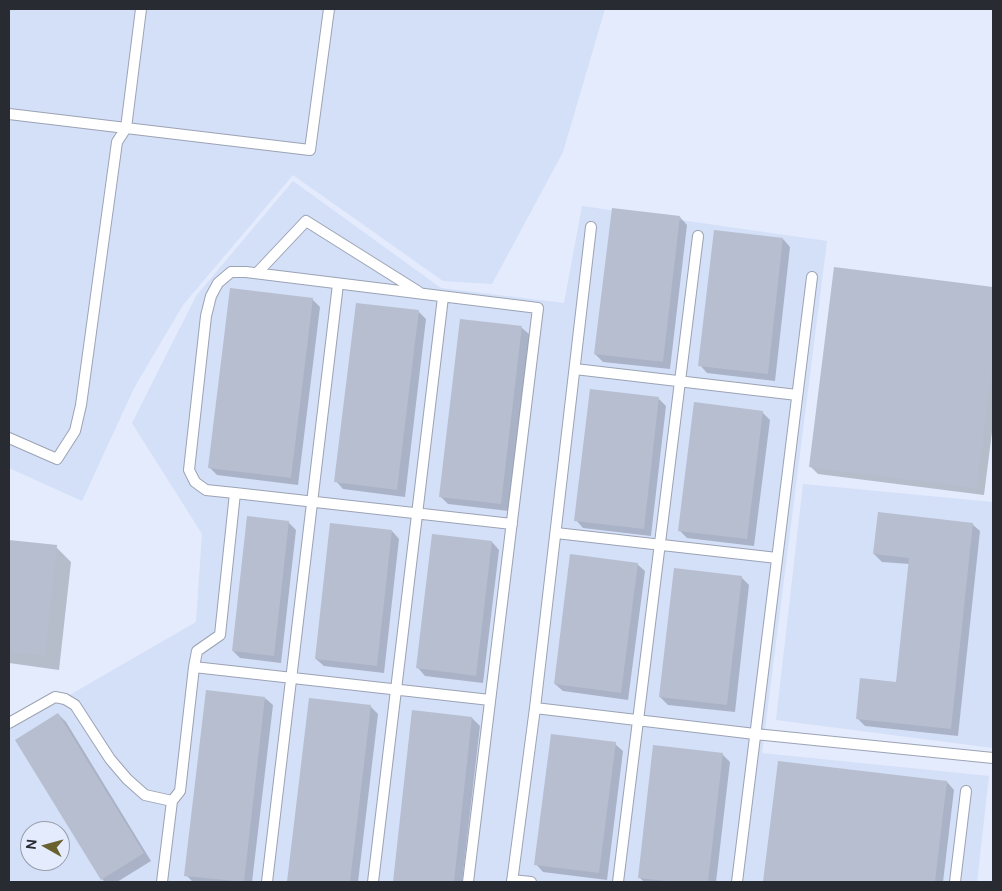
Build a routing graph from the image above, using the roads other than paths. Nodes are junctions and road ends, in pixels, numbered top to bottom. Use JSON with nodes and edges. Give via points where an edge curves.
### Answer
{"nodes":[{"id":1,"x":141,"y":9,"type":"edge"},
{"id":2,"x":329,"y":9,"type":"edge"},
{"id":3,"x":9,"y":114,"type":"edge"},
{"id":4,"x":126,"y":128,"type":"junction"},
{"id":5,"x":592,"y":227,"type":"dead end"},
{"id":6,"x":698,"y":236,"type":"dead end"},
{"id":7,"x":257,"y":273,"type":"junction"},
{"id":8,"x":812,"y":277,"type":"dead end"},
{"id":9,"x":338,"y":284,"type":"junction"},
{"id":10,"x":422,"y":294,"type":"junction"},
{"id":11,"x":443,"y":297,"type":"junction"},
{"id":12,"x":575,"y":369,"type":"junction"},
{"id":13,"x":681,"y":380,"type":"junction"},
{"id":14,"x":797,"y":395,"type":"junction"},
{"id":15,"x":9,"y":438,"type":"edge"},
{"id":16,"x":235,"y":493,"type":"junction"},
{"id":17,"x":312,"y":501,"type":"junction"},
{"id":18,"x":417,"y":513,"type":"junction"},
{"id":19,"x":512,"y":524,"type":"junction"},
{"id":20,"x":556,"y":533,"type":"junction"},
{"id":21,"x":660,"y":545,"type":"junction"},
{"id":22,"x":777,"y":558,"type":"junction"},
{"id":23,"x":194,"y":668,"type":"junction"},
{"id":24,"x":291,"y":678,"type":"junction"},
{"id":25,"x":396,"y":689,"type":"junction"},
{"id":26,"x":490,"y":700,"type":"junction"},
{"id":27,"x":535,"y":708,"type":"junction"},
{"id":28,"x":639,"y":720,"type":"junction"},
{"id":29,"x":9,"y":723,"type":"edge"},
{"id":30,"x":755,"y":734,"type":"junction"},
{"id":31,"x":993,"y":758,"type":"edge"},
{"id":32,"x":966,"y":791,"type":"dead end"},
{"id":33,"x":172,"y":801,"type":"junction"},
{"id":34,"x":512,"y":881,"type":"edge"},
{"id":35,"x":162,"y":882,"type":"edge"},
{"id":36,"x":267,"y":882,"type":"edge"},
{"id":37,"x":373,"y":882,"type":"edge"},
{"id":38,"x":468,"y":882,"type":"edge"},
{"id":39,"x":531,"y":882,"type":"edge"},
{"id":40,"x":618,"y":882,"type":"edge"},
{"id":41,"x":737,"y":882,"type":"edge"},
{"id":42,"x":955,"y":882,"type":"edge"}],
"edges":[{"from":1,"to":4,"type":"lane"},
{"from":2,"to":4,"type":"lane","via":[[310,150]]},
{"from":3,"to":4,"type":"lane"},
{"from":4,"to":15,"type":"lane","via":[[117,142],[75,431],[57,458]]},
{"from":5,"to":12,"type":"lane"},
{"from":6,"to":13,"type":"lane"},
{"from":7,"to":9,"type":"lane"},
{"from":7,"to":10,"type":"lane","via":[[306,221]]},
{"from":7,"to":16,"type":"lane","via":[[231,272],[218,283],[211,296],[189,470],[195,482],[206,490]]},
{"from":8,"to":14,"type":"lane"},
{"from":9,"to":10,"type":"lane"},
{"from":9,"to":17,"type":"lane"},
{"from":10,"to":11,"type":"lane"},
{"from":11,"to":18,"type":"lane"},
{"from":11,"to":19,"type":"lane","via":[[538,308]]},
{"from":12,"to":13,"type":"lane"},
{"from":12,"to":20,"type":"lane"},
{"from":13,"to":14,"type":"lane"},
{"from":13,"to":21,"type":"lane"},
{"from":14,"to":22,"type":"lane"},
{"from":16,"to":17,"type":"lane"},
{"from":16,"to":23,"type":"lane","via":[[220,636],[196,652]]},
{"from":17,"to":18,"type":"lane"},
{"from":17,"to":24,"type":"lane"},
{"from":18,"to":19,"type":"lane"},
{"from":18,"to":25,"type":"lane"},
{"from":19,"to":26,"type":"lane"},
{"from":20,"to":21,"type":"lane"},
{"from":20,"to":27,"type":"lane"},
{"from":21,"to":22,"type":"lane"},
{"from":21,"to":28,"type":"lane"},
{"from":22,"to":30,"type":"lane"},
{"from":23,"to":24,"type":"lane"},
{"from":23,"to":33,"type":"lane","via":[[180,791]]},
{"from":24,"to":25,"type":"lane"},
{"from":24,"to":36,"type":"lane"},
{"from":25,"to":26,"type":"lane"},
{"from":25,"to":37,"type":"lane"},
{"from":26,"to":38,"type":"lane"},
{"from":27,"to":28,"type":"lane"},
{"from":27,"to":34,"type":"lane"},
{"from":28,"to":30,"type":"lane"},
{"from":28,"to":40,"type":"lane"},
{"from":29,"to":33,"type":"lane","via":[[55,697],[65,699],[75,705],[126,779],[145,795]]},
{"from":30,"to":31,"type":"lane"},
{"from":30,"to":41,"type":"lane"},
{"from":32,"to":42,"type":"lane"},
{"from":33,"to":35,"type":"lane"},
{"from":34,"to":39,"type":"lane"}]}
